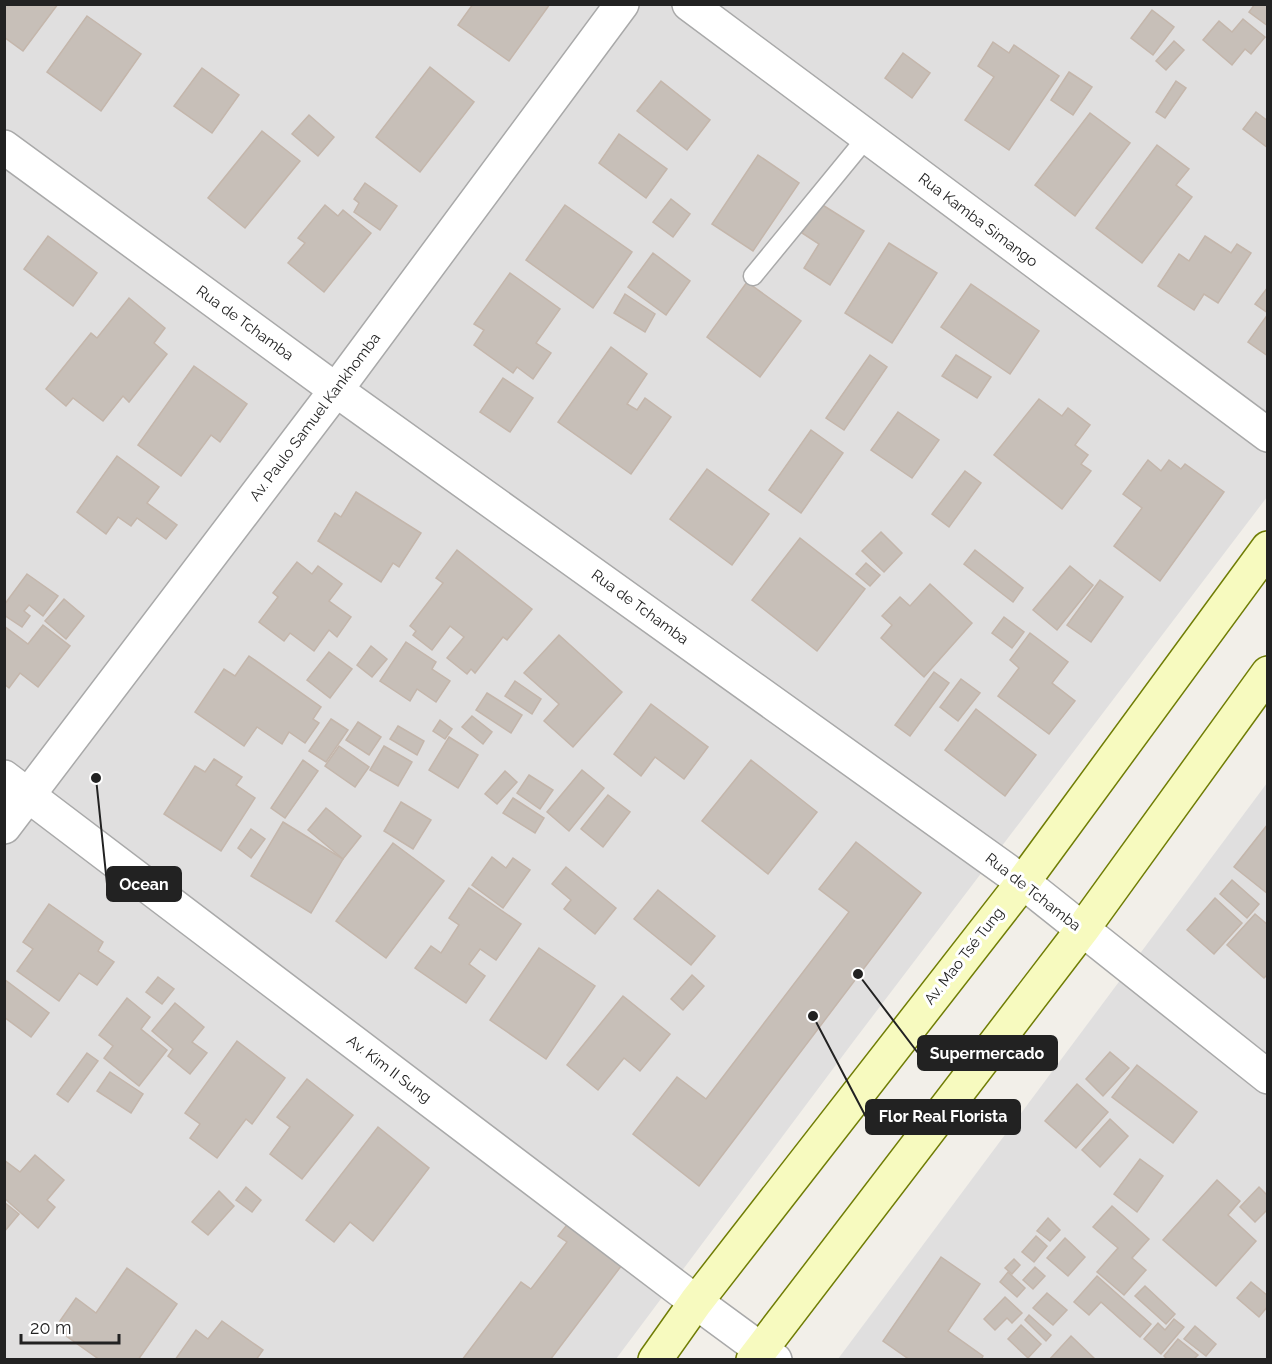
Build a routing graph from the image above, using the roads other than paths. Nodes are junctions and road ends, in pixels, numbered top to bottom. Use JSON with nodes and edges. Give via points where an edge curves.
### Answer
{"nodes":[{"id":1,"x":622,"y":4,"type":"edge"},
{"id":2,"x":689,"y":4,"type":"edge"},
{"id":3,"x":867,"y":137,"type":"junction"},
{"id":4,"x":4,"y":147,"type":"edge"},
{"id":5,"x":753,"y":276,"type":"dead end"},
{"id":6,"x":336,"y":390,"type":"junction"},
{"id":7,"x":1268,"y":435,"type":"edge"},
{"id":8,"x":1268,"y":548,"type":"edge"},
{"id":9,"x":1268,"y":673,"type":"edge"},
{"id":10,"x":16,"y":786,"type":"edge"},
{"id":11,"x":4,"y":827,"type":"edge"},
{"id":12,"x":1023,"y":882,"type":"junction"},
{"id":13,"x":1082,"y":930,"type":"junction"},
{"id":14,"x":1268,"y":1077,"type":"edge"},
{"id":15,"x":696,"y":1302,"type":"junction"},
{"id":16,"x":763,"y":1356,"type":"edge"},
{"id":17,"x":655,"y":1359,"type":"edge"}],
"edges":[{"from":1,"to":6,"type":"street","name":"Av. Paulo Samuel Kankhomba"},
{"from":2,"to":3,"type":"street","name":"Rua Kamba Simango"},
{"from":3,"to":5,"type":"lane"},
{"from":3,"to":7,"type":"street","name":"Rua Kamba Simango"},
{"from":4,"to":6,"type":"street","name":"Rua de Tchamba"},
{"from":6,"to":10,"type":"street","name":"Av. Paulo Samuel Kankhomba"},
{"from":6,"to":12,"type":"street","name":"Rua de Tchamba"},
{"from":8,"to":12,"type":"main road","name":"Av. Mao Tsé Tung"},
{"from":9,"to":13,"type":"main road"},
{"from":10,"to":11,"type":"street","name":"Av. Paulo Samuel Kankhomba"},
{"from":10,"to":15,"type":"street","name":"Av. Kim II Sung"},
{"from":12,"to":13,"type":"street","name":"Rua de Tchamba"},
{"from":12,"to":15,"type":"main road","name":"Av. Mao Tsé Tung"},
{"from":13,"to":14,"type":"street","name":"Rua de Tchamba"},
{"from":13,"to":16,"type":"main road"},
{"from":15,"to":16,"type":"street","name":"Av. Kim II Sung"},
{"from":15,"to":17,"type":"main road","name":"Av. Mao Tsé Tung"}]}
